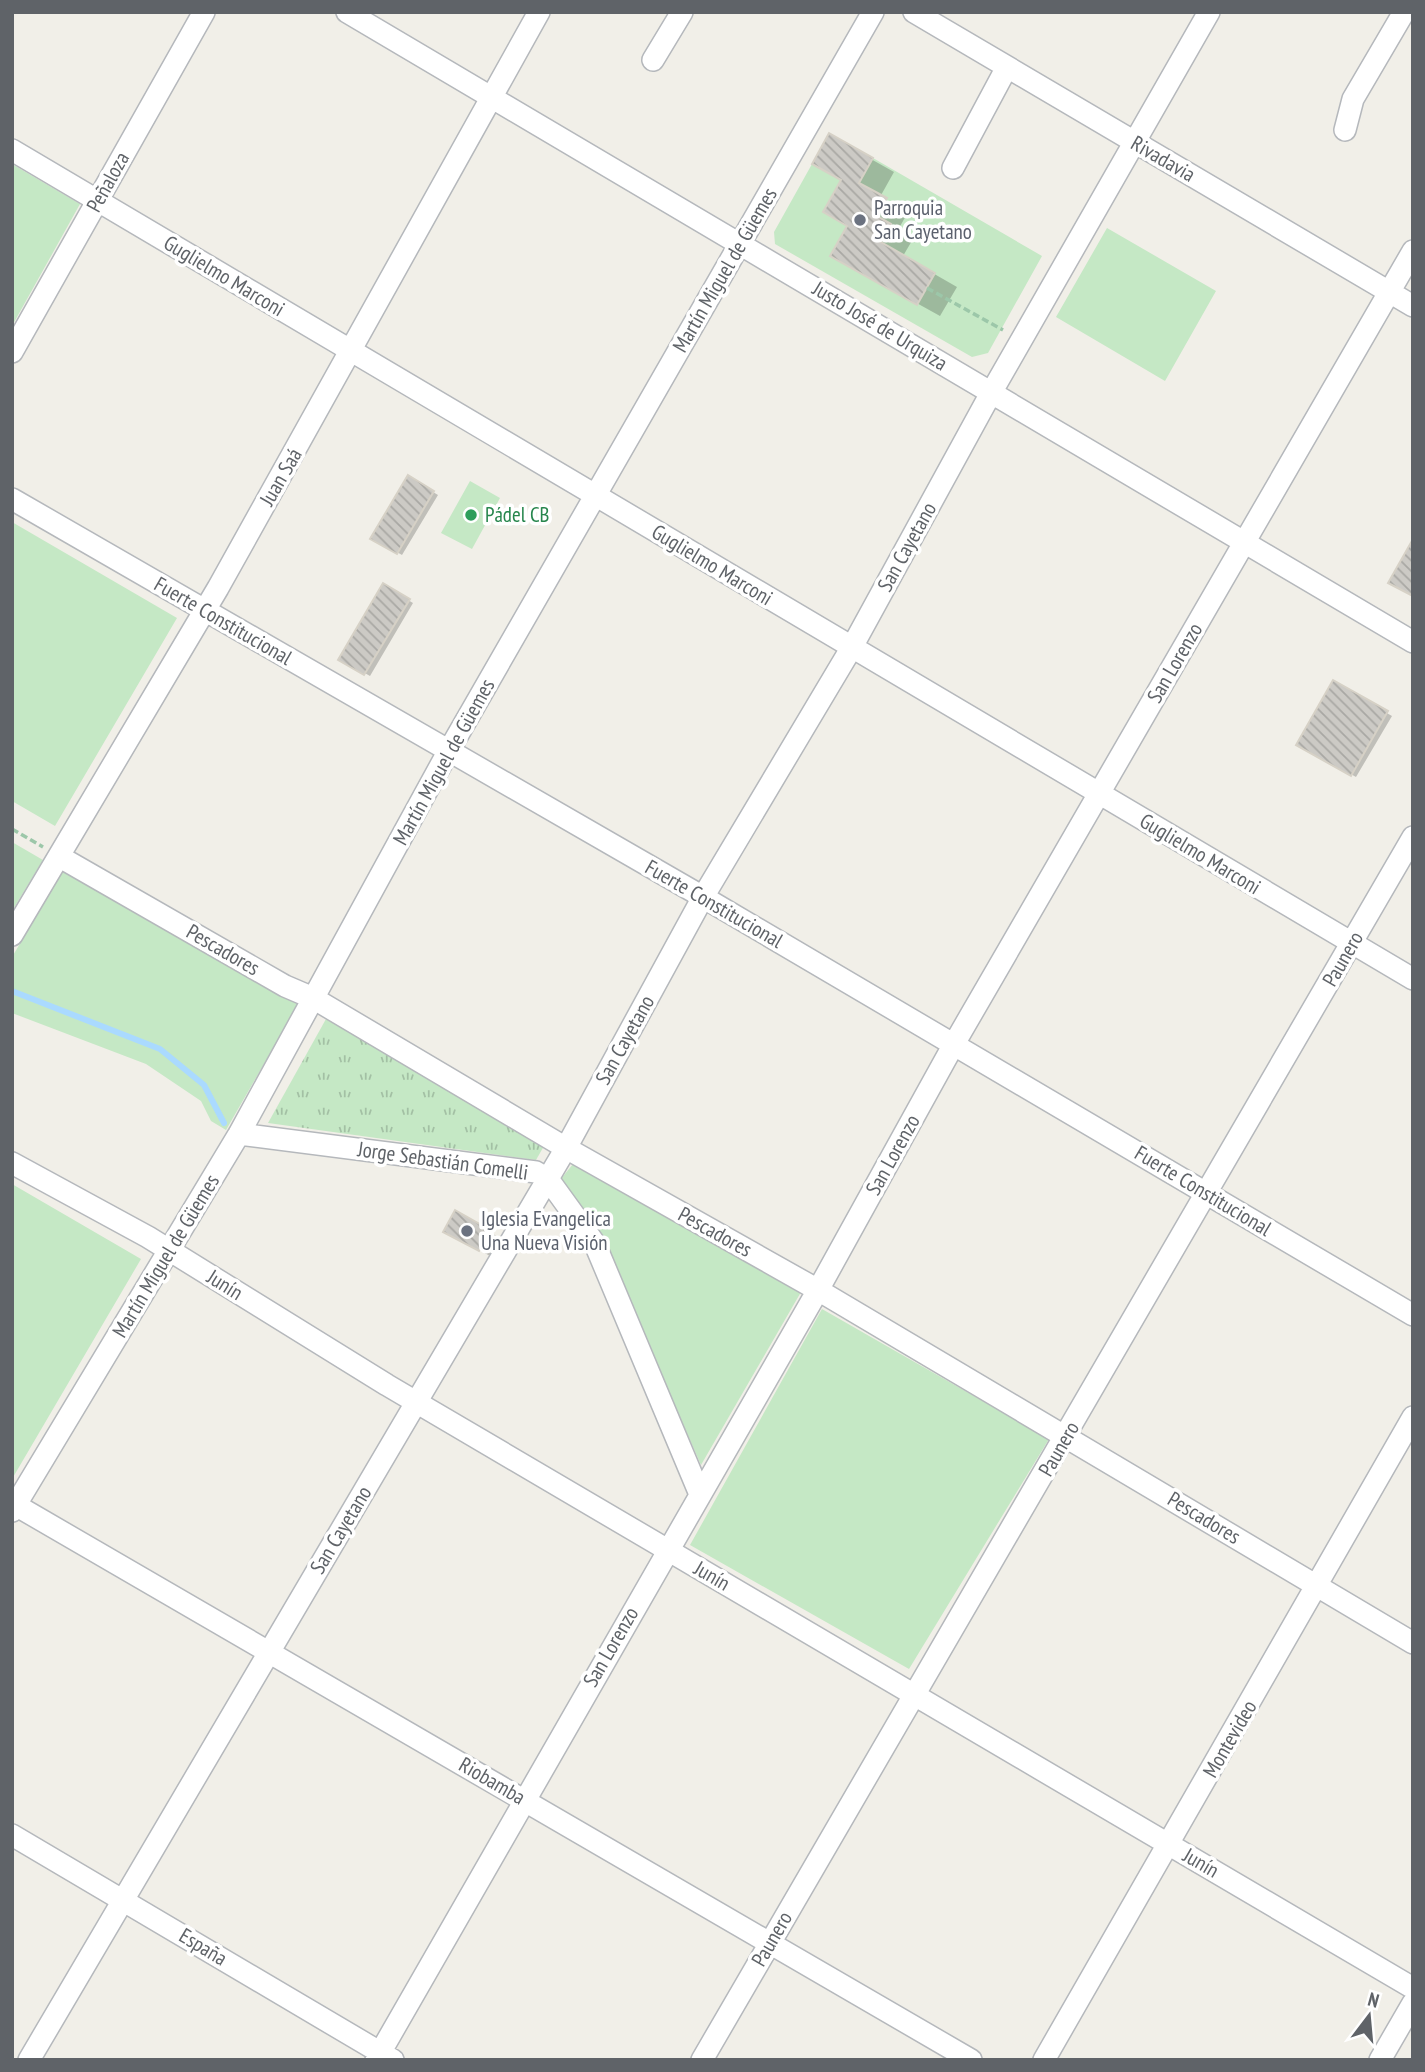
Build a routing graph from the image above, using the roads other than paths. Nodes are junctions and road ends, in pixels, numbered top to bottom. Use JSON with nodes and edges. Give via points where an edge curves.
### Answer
{"nodes":[{"id":1,"x":204,"y":12,"type":"edge"},
{"id":2,"x":347,"y":12,"type":"edge"},
{"id":3,"x":539,"y":12,"type":"edge"},
{"id":4,"x":682,"y":12,"type":"edge"},
{"id":5,"x":873,"y":12,"type":"edge"},
{"id":6,"x":915,"y":12,"type":"edge"},
{"id":7,"x":1209,"y":12,"type":"edge"},
{"id":8,"x":1404,"y":12,"type":"edge"},
{"id":9,"x":653,"y":60,"type":"dead end"},
{"id":10,"x":1007,"y":67,"type":"junction"},
{"id":11,"x":491,"y":98,"type":"junction"},
{"id":12,"x":1345,"y":130,"type":"dead end"},
{"id":13,"x":1134,"y":142,"type":"junction"},
{"id":14,"x":12,"y":150,"type":"edge"},
{"id":15,"x":953,"y":168,"type":"dead end"},
{"id":16,"x":98,"y":201,"type":"junction"},
{"id":17,"x":741,"y":243,"type":"junction"},
{"id":18,"x":1413,"y":251,"type":"edge"},
{"id":19,"x":1390,"y":292,"type":"junction"},
{"id":20,"x":1413,"y":306,"type":"edge"},
{"id":21,"x":12,"y":352,"type":"edge"},
{"id":22,"x":352,"y":352,"type":"junction"},
{"id":23,"x":991,"y":393,"type":"junction"},
{"id":24,"x":596,"y":496,"type":"junction"},
{"id":25,"x":12,"y":499,"type":"edge"},
{"id":26,"x":1244,"y":542,"type":"junction"},
{"id":27,"x":205,"y":611,"type":"junction"},
{"id":28,"x":1413,"y":642,"type":"edge"},
{"id":29,"x":852,"y":648,"type":"junction"},
{"id":30,"x":448,"y":752,"type":"junction"},
{"id":31,"x":1100,"y":794,"type":"junction"},
{"id":32,"x":1413,"y":837,"type":"edge"},
{"id":33,"x":60,"y":857,"type":"junction"},
{"id":34,"x":703,"y":897,"type":"junction"},
{"id":35,"x":12,"y":934,"type":"edge"},
{"id":36,"x":1353,"y":943,"type":"junction"},
{"id":37,"x":1413,"y":979,"type":"edge"},
{"id":38,"x":313,"y":998,"type":"junction"},
{"id":39,"x":954,"y":1044,"type":"junction"},
{"id":40,"x":239,"y":1134,"type":"junction"},
{"id":41,"x":566,"y":1148,"type":"junction"},
{"id":42,"x":12,"y":1163,"type":"edge"},
{"id":43,"x":548,"y":1179,"type":"junction"},
{"id":44,"x":1206,"y":1193,"type":"junction"},
{"id":45,"x":169,"y":1251,"type":"junction"},
{"id":46,"x":818,"y":1290,"type":"junction"},
{"id":47,"x":1413,"y":1315,"type":"edge"},
{"id":48,"x":417,"y":1402,"type":"junction"},
{"id":49,"x":1413,"y":1417,"type":"edge"},
{"id":50,"x":1067,"y":1436,"type":"junction"},
{"id":51,"x":699,"y":1492,"type":"junction"},
{"id":52,"x":13,"y":1506,"type":"edge"},
{"id":53,"x":667,"y":1549,"type":"junction"},
{"id":54,"x":1318,"y":1586,"type":"junction"},
{"id":55,"x":1413,"y":1643,"type":"edge"},
{"id":56,"x":269,"y":1652,"type":"junction"},
{"id":57,"x":915,"y":1695,"type":"junction"},
{"id":58,"x":524,"y":1800,"type":"junction"},
{"id":59,"x":12,"y":1835,"type":"edge"},
{"id":60,"x":1168,"y":1844,"type":"junction"},
{"id":61,"x":123,"y":1900,"type":"junction"},
{"id":62,"x":770,"y":1943,"type":"junction"},
{"id":63,"x":1413,"y":1988,"type":"edge"},
{"id":64,"x":1413,"y":2003,"type":"edge"},
{"id":65,"x":383,"y":2057,"type":"edge"},
{"id":66,"x":29,"y":2060,"type":"edge"},
{"id":67,"x":702,"y":2060,"type":"edge"},
{"id":68,"x":971,"y":2060,"type":"edge"},
{"id":69,"x":1044,"y":2060,"type":"edge"},
{"id":70,"x":1380,"y":2060,"type":"edge"}],
"edges":[{"from":1,"to":16,"type":"street","name":"Peñaloza"},
{"from":2,"to":11,"type":"street","name":"Justo José de Urquiza"},
{"from":3,"to":11,"type":"street","name":"Juan Saá"},
{"from":4,"to":9,"type":"street"},
{"from":5,"to":17,"type":"street","name":"Martín Miguel de Güemes"},
{"from":6,"to":10,"type":"street","name":"Rivadavia"},
{"from":7,"to":13,"type":"street","name":"San Cayetano"},
{"from":8,"to":12,"type":"street","via":[[1353,99]]},
{"from":10,"to":13,"type":"street","name":"Rivadavia"},
{"from":10,"to":15,"type":"street"},
{"from":11,"to":17,"type":"street","name":"Justo José de Urquiza"},
{"from":11,"to":22,"type":"street","name":"Juan Saá"},
{"from":13,"to":19,"type":"street","name":"Rivadavia"},
{"from":13,"to":23,"type":"street","name":"San Cayetano"},
{"from":14,"to":16,"type":"street","name":"Guglielmo Marconi"},
{"from":16,"to":21,"type":"street","name":"Peñaloza"},
{"from":16,"to":22,"type":"street","name":"Guglielmo Marconi"},
{"from":17,"to":23,"type":"street","name":"Justo José de Urquiza"},
{"from":17,"to":24,"type":"street","name":"Martín Miguel de Güemes"},
{"from":18,"to":19,"type":"street","name":"San Lorenzo"},
{"from":19,"to":20,"type":"street","name":"Rivadavia"},
{"from":19,"to":26,"type":"street","name":"San Lorenzo"},
{"from":22,"to":24,"type":"street","name":"Guglielmo Marconi"},
{"from":22,"to":27,"type":"street","name":"Juan Saá"},
{"from":23,"to":26,"type":"street","name":"Justo José de Urquiza"},
{"from":23,"to":29,"type":"street","name":"San Cayetano"},
{"from":24,"to":29,"type":"street","name":"Guglielmo Marconi"},
{"from":24,"to":30,"type":"street","name":"Martín Miguel de Güemes"},
{"from":25,"to":27,"type":"street","name":"Fuerte Constitucional"},
{"from":26,"to":28,"type":"street","name":"Justo José de Urquiza"},
{"from":26,"to":31,"type":"street","name":"San Lorenzo"},
{"from":27,"to":30,"type":"street","name":"Fuerte Constitucional"},
{"from":27,"to":33,"type":"street","name":"Juan Saá"},
{"from":29,"to":31,"type":"street","name":"Guglielmo Marconi"},
{"from":29,"to":34,"type":"street","name":"San Cayetano"},
{"from":30,"to":34,"type":"street","name":"Fuerte Constitucional"},
{"from":30,"to":38,"type":"street","name":"Martín Miguel de Güemes"},
{"from":31,"to":36,"type":"street","name":"Guglielmo Marconi"},
{"from":31,"to":39,"type":"street","name":"San Lorenzo"},
{"from":32,"to":36,"type":"street","name":"Paunero"},
{"from":33,"to":35,"type":"street","name":"Juan Saá"},
{"from":33,"to":38,"type":"street","name":"Pescadores"},
{"from":34,"to":39,"type":"street","name":"Fuerte Constitucional"},
{"from":34,"to":41,"type":"street","name":"San Cayetano"},
{"from":36,"to":37,"type":"street","name":"Guglielmo Marconi"},
{"from":36,"to":44,"type":"street","name":"Paunero"},
{"from":38,"to":40,"type":"street","name":"Martín Miguel de Güemes"},
{"from":38,"to":41,"type":"street","name":"Pescadores"},
{"from":39,"to":44,"type":"street","name":"Fuerte Constitucional"},
{"from":39,"to":46,"type":"street","name":"San Lorenzo"},
{"from":40,"to":43,"type":"street","name":"Jorge Sebastián Comelli","via":[[536,1172]]},
{"from":40,"to":45,"type":"street","name":"Martín Miguel de Güemes"},
{"from":41,"to":43,"type":"street","name":"San Cayetano"},
{"from":41,"to":46,"type":"street","name":"Pescadores"},
{"from":42,"to":45,"type":"street","name":"Junín"},
{"from":43,"to":48,"type":"street","name":"San Cayetano"},
{"from":43,"to":51,"type":"street","name":"Jorge Sebastián Comelli","via":[[595,1244]]},
{"from":44,"to":47,"type":"street","name":"Fuerte Constitucional"},
{"from":44,"to":50,"type":"street","name":"Paunero"},
{"from":45,"to":48,"type":"street","name":"Junín"},
{"from":45,"to":52,"type":"street","name":"Martín Miguel de Güemes"},
{"from":46,"to":50,"type":"street","name":"Pescadores"},
{"from":46,"to":51,"type":"street","name":"San Lorenzo"},
{"from":48,"to":53,"type":"street","name":"Junín"},
{"from":48,"to":56,"type":"street","name":"San Cayetano"},
{"from":49,"to":54,"type":"street","name":"Montevideo"},
{"from":50,"to":54,"type":"street","name":"Pescadores"},
{"from":50,"to":57,"type":"street","name":"Paunero"},
{"from":51,"to":53,"type":"street","name":"San Lorenzo"},
{"from":52,"to":56,"type":"street","name":"Riobamba"},
{"from":53,"to":57,"type":"street","name":"Junín"},
{"from":53,"to":58,"type":"street","name":"San Lorenzo"},
{"from":54,"to":55,"type":"street","name":"Pescadores"},
{"from":54,"to":60,"type":"street","name":"Montevideo"},
{"from":56,"to":58,"type":"street","name":"Riobamba"},
{"from":56,"to":61,"type":"street","name":"San Cayetano"},
{"from":57,"to":60,"type":"street","name":"Junín"},
{"from":57,"to":62,"type":"street","name":"Paunero"},
{"from":58,"to":62,"type":"street","name":"Riobamba"},
{"from":58,"to":65,"type":"street","name":"San Lorenzo"},
{"from":59,"to":61,"type":"street","name":"España"},
{"from":60,"to":63,"type":"street","name":"Junín"},
{"from":60,"to":69,"type":"street","name":"Montevideo"},
{"from":61,"to":65,"type":"street","name":"España"},
{"from":61,"to":66,"type":"street","name":"San Cayetano"},
{"from":62,"to":67,"type":"street","name":"Paunero"},
{"from":62,"to":68,"type":"street","name":"Riobamba"},
{"from":64,"to":70,"type":"street"}]}
